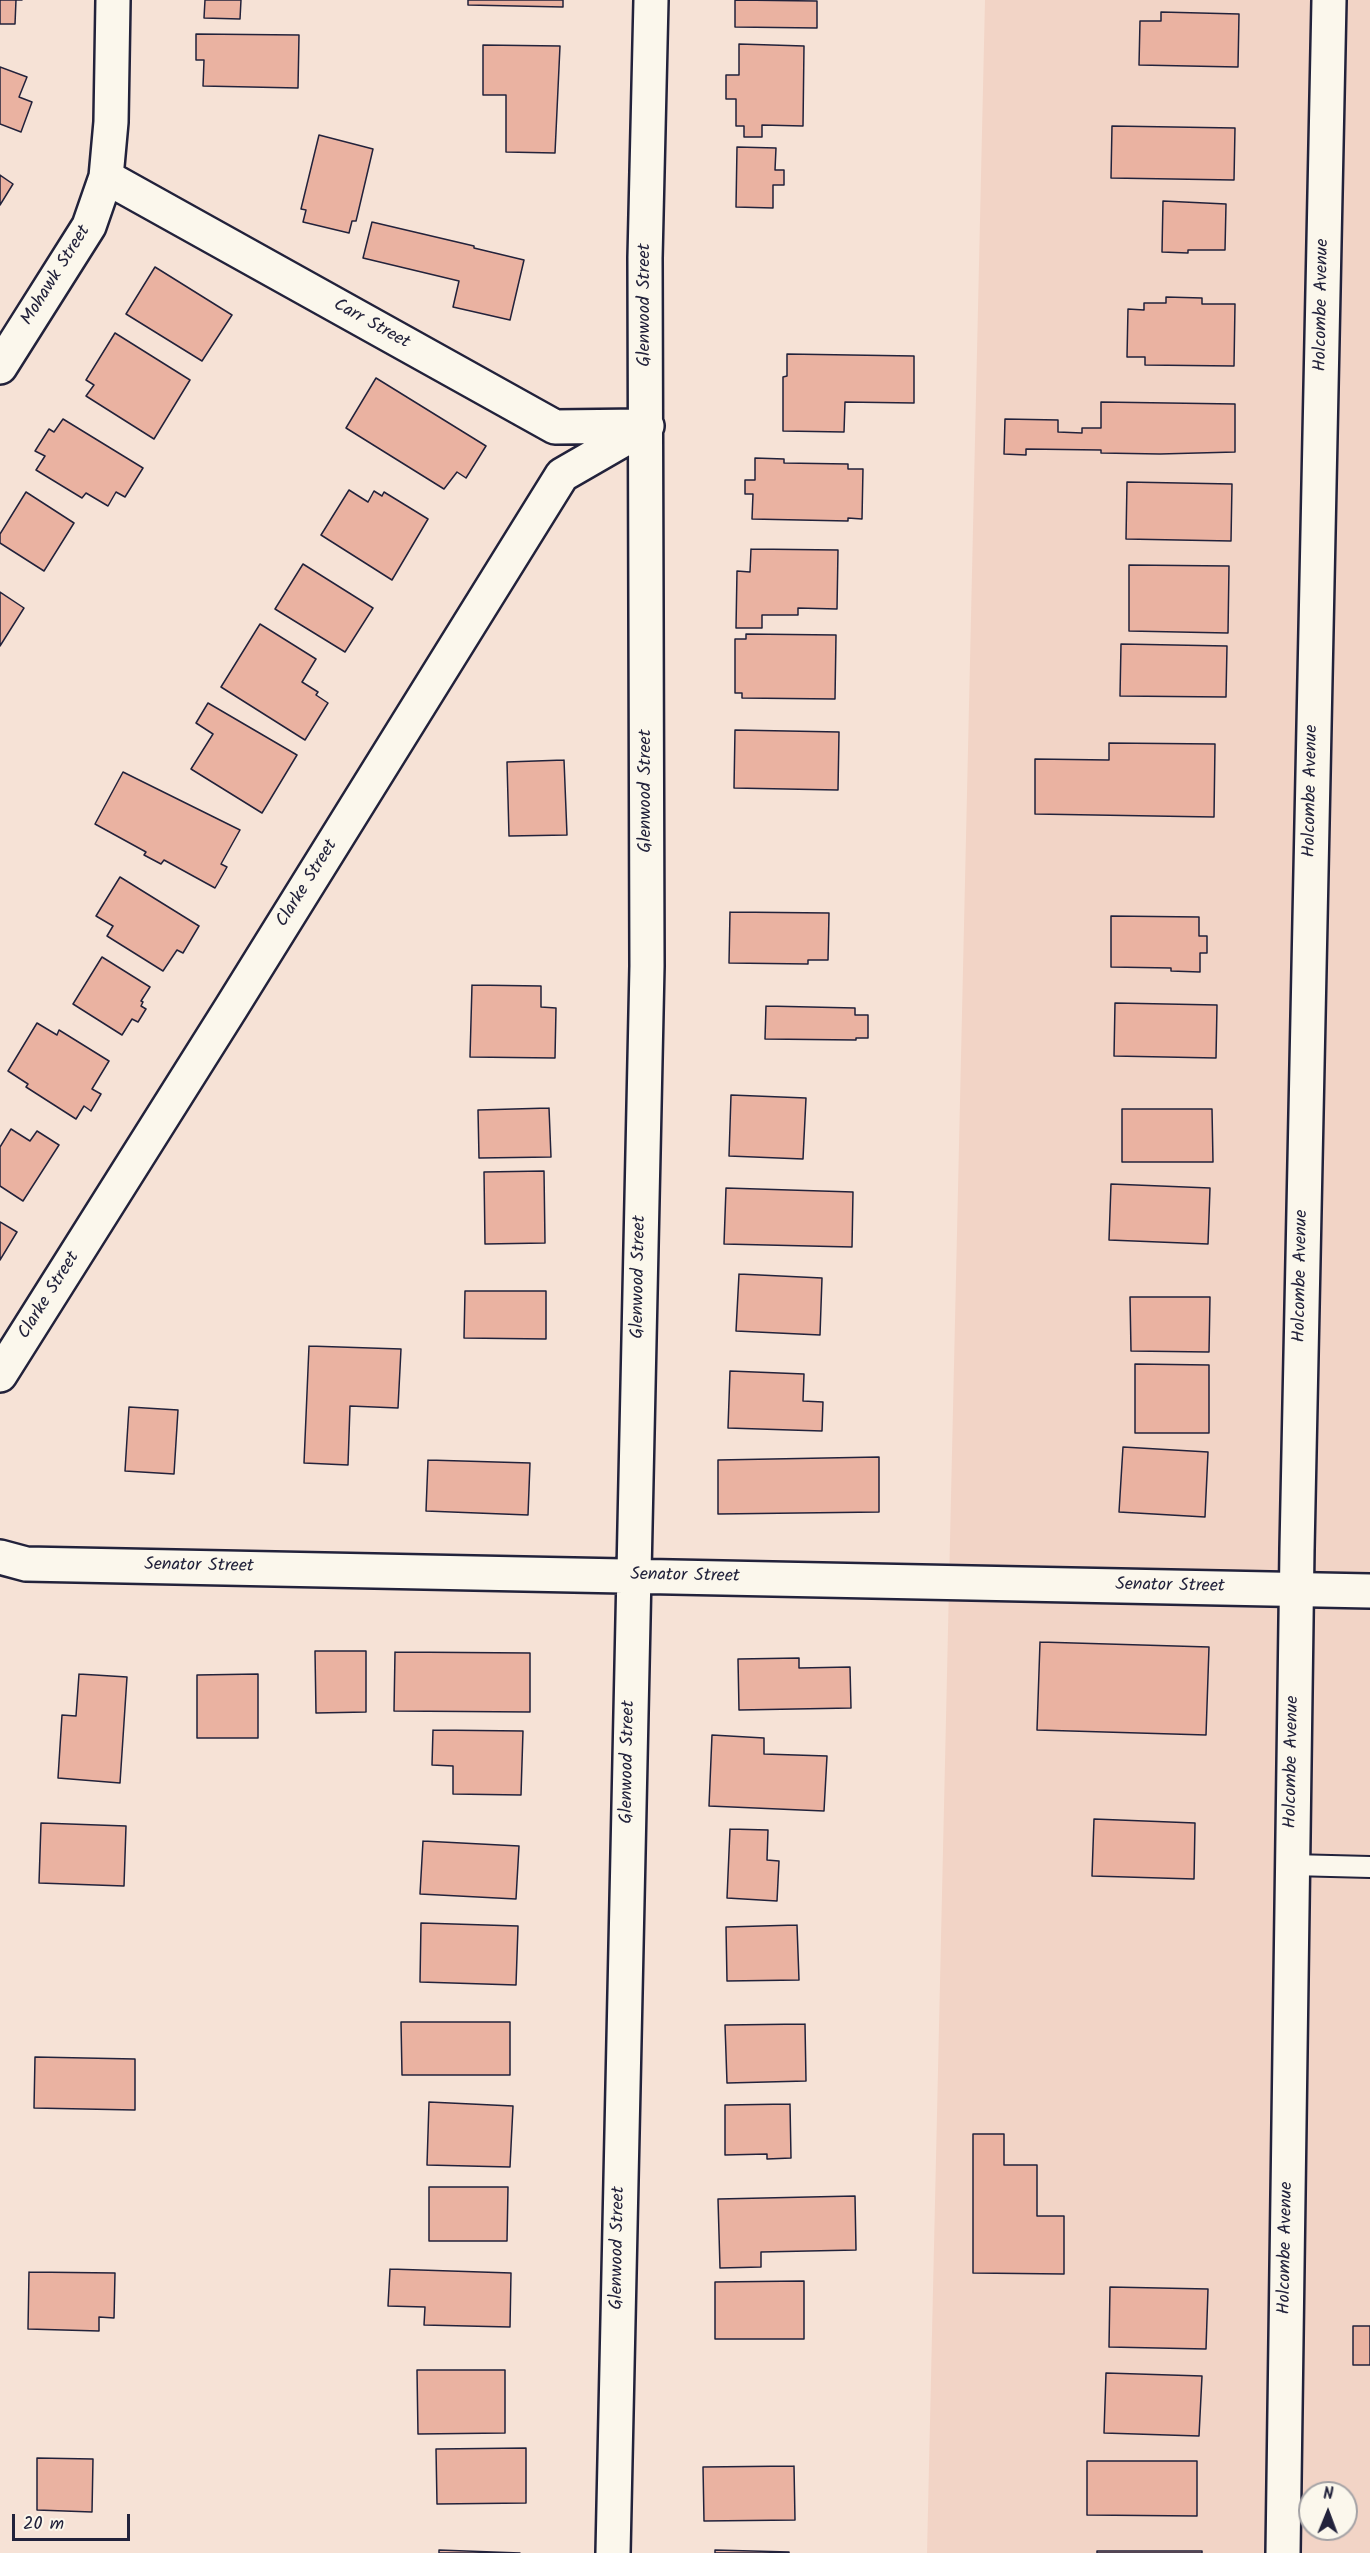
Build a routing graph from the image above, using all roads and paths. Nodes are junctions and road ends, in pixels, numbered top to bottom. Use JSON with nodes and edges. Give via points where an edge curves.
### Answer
{"nodes":[{"id":1,"x":114,"y":0,"type":"edge"},
{"id":2,"x":651,"y":0,"type":"edge"},
{"id":3,"x":1329,"y":0,"type":"edge"},
{"id":4,"x":106,"y":177,"type":"junction"},
{"id":5,"x":0,"y":368,"type":"edge"},
{"id":6,"x":647,"y":426,"type":"junction"},
{"id":7,"x":0,"y":1375,"type":"edge"},
{"id":8,"x":0,"y":1557,"type":"edge"},
{"id":9,"x":632,"y":1576,"type":"junction"},
{"id":10,"x":1296,"y":1590,"type":"junction"},
{"id":11,"x":1370,"y":1591,"type":"edge"},
{"id":12,"x":1292,"y":1865,"type":"junction"},
{"id":13,"x":1370,"y":1867,"type":"edge"},
{"id":14,"x":613,"y":2553,"type":"edge"},
{"id":15,"x":1282,"y":2553,"type":"edge"}],
"edges":[{"from":1,"to":4,"type":"street","name":"Mohawk Street"},
{"from":2,"to":6,"type":"street","name":"Glenwood Street","via":[[645,258]]},
{"from":3,"to":10,"type":"street","name":"Holcombe Avenue"},
{"from":4,"to":5,"type":"street","name":"Mohawk Street","via":[[89,226]]},
{"from":4,"to":6,"type":"street","name":"Carr Street","via":[[555,427]]},
{"from":6,"to":7,"type":"street","name":"Clarke Street","via":[[561,475]]},
{"from":6,"to":9,"type":"street","name":"Glenwood Street","via":[[647,966]]},
{"from":8,"to":9,"type":"street","name":"Senator Street","via":[[26,1563]]},
{"from":9,"to":10,"type":"street","name":"Senator Street"},
{"from":9,"to":14,"type":"street","name":"Glenwood Street"},
{"from":10,"to":11,"type":"street","name":"Senator Street"},
{"from":10,"to":12,"type":"street","name":"Holcombe Avenue"},
{"from":12,"to":13,"type":"lane"},
{"from":12,"to":15,"type":"street","name":"Holcombe Avenue"}]}
